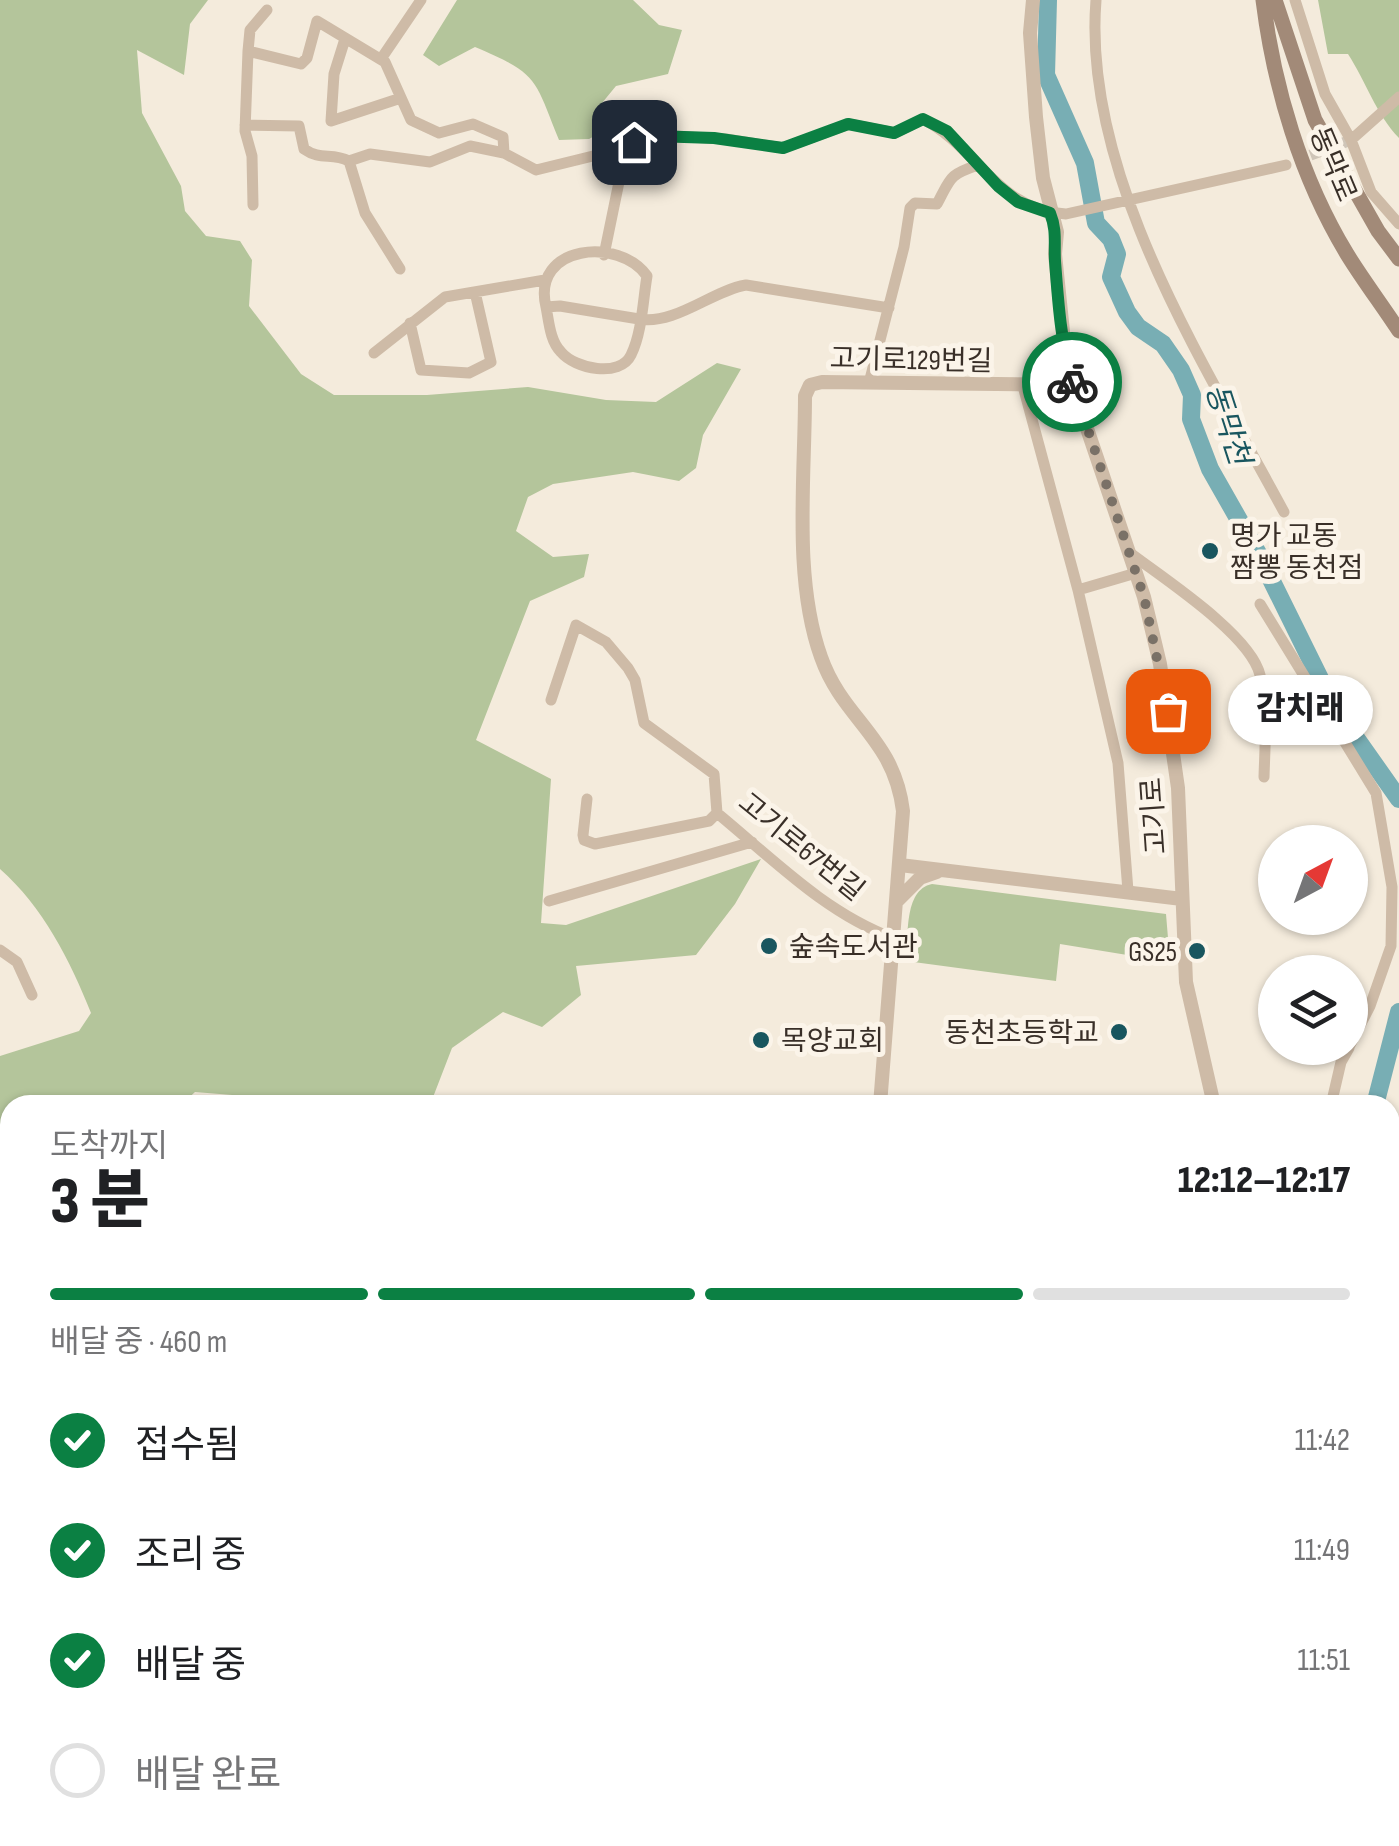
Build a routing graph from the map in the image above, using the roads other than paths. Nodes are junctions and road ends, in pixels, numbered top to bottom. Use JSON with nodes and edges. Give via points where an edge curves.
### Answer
{"nodes":[{"id":1,"x":421,"y":0,"type":"edge"},
{"id":2,"x":1033,"y":0,"type":"edge"},
{"id":3,"x":1096,"y":0,"type":"edge"},
{"id":4,"x":1263,"y":0,"type":"edge"},
{"id":5,"x":1276,"y":0,"type":"edge"},
{"id":6,"x":1295,"y":0,"type":"edge"},
{"id":7,"x":268,"y":10,"type":"dead end"},
{"id":8,"x":345,"y":40,"type":"junction"},
{"id":9,"x":248,"y":51,"type":"junction"},
{"id":10,"x":381,"y":59,"type":"junction"},
{"id":11,"x":1399,"y":97,"type":"edge"},
{"id":12,"x":401,"y":98,"type":"junction"},
{"id":13,"x":245,"y":125,"type":"junction"},
{"id":14,"x":1350,"y":140,"type":"junction"},
{"id":15,"x":626,"y":148,"type":"junction"},
{"id":16,"x":504,"y":153,"type":"junction"},
{"id":17,"x":349,"y":161,"type":"junction"},
{"id":18,"x":978,"y":165,"type":"junction"},
{"id":19,"x":1286,"y":165,"type":"tunnel mouth"},
{"id":20,"x":1130,"y":198,"type":"junction"},
{"id":21,"x":253,"y":206,"type":"dead end"},
{"id":22,"x":1058,"y":214,"type":"junction"},
{"id":23,"x":1399,"y":224,"type":"edge"},
{"id":24,"x":604,"y":254,"type":"junction"},
{"id":25,"x":1399,"y":259,"type":"edge"},
{"id":26,"x":400,"y":269,"type":"dead end"},
{"id":27,"x":544,"y":280,"type":"junction"},
{"id":28,"x":475,"y":292,"type":"junction"},
{"id":29,"x":546,"y":307,"type":"junction"},
{"id":30,"x":889,"y":308,"type":"junction"},
{"id":31,"x":639,"y":319,"type":"junction"},
{"id":32,"x":410,"y":323,"type":"junction"},
{"id":33,"x":1399,"y":331,"type":"edge"},
{"id":34,"x":374,"y":353,"type":"dead end"},
{"id":35,"x":869,"y":383,"type":"junction"},
{"id":36,"x":1073,"y":384,"type":"junction"},
{"id":37,"x":1023,"y":386,"type":"junction"},
{"id":38,"x":1284,"y":512,"type":"dead end"},
{"id":39,"x":1130,"y":553,"type":"junction"},
{"id":40,"x":1136,"y":573,"type":"junction"},
{"id":41,"x":1078,"y":590,"type":"junction"},
{"id":42,"x":1260,"y":604,"type":"dead end"},
{"id":43,"x":551,"y":700,"type":"dead end"},
{"id":44,"x":1264,"y":777,"type":"dead end"},
{"id":45,"x":587,"y":799,"type":"dead end"},
{"id":46,"x":718,"y":813,"type":"junction"},
{"id":47,"x":752,"y":842,"type":"junction"},
{"id":48,"x":900,"y":866,"type":"junction"},
{"id":49,"x":943,"y":870,"type":"junction"},
{"id":50,"x":1128,"y":892,"type":"junction"},
{"id":51,"x":1182,"y":899,"type":"junction"},
{"id":52,"x":898,"y":900,"type":"junction"},
{"id":53,"x":550,"y":901,"type":"dead end"},
{"id":54,"x":893,"y":938,"type":"junction"},
{"id":55,"x":0,"y":950,"type":"edge"},
{"id":56,"x":32,"y":994,"type":"dead end"},
{"id":57,"x":1368,"y":1010,"type":"edge"},
{"id":58,"x":1340,"y":1065,"type":"edge"},
{"id":59,"x":881,"y":1095,"type":"edge"},
{"id":60,"x":1212,"y":1095,"type":"edge"},
{"id":61,"x":1333,"y":1095,"type":"edge"}],
"edges":[{"from":1,"to":10,"type":"street"},
{"from":2,"to":22,"type":"street","name":"고기로","via":[[1036,116]]},
{"from":3,"to":20,"type":"street","via":[[1104,124]]},
{"from":4,"to":33,"type":"main road","name":"동막로","via":[[1282,96],[1312,183],[1346,252]]},
{"from":5,"to":25,"type":"main road","name":"동막로","via":[[1315,120]]},
{"from":6,"to":14,"type":"street","via":[[1324,94]]},
{"from":7,"to":9,"type":"street","via":[[250,30]]},
{"from":8,"to":9,"type":"street","via":[[317,20],[300,64]]},
{"from":8,"to":10,"type":"street"},
{"from":8,"to":12,"type":"street","via":[[334,74],[331,122]]},
{"from":9,"to":13,"type":"street"},
{"from":10,"to":12,"type":"street"},
{"from":11,"to":14,"type":"street"},
{"from":12,"to":16,"type":"street","via":[[410,120],[438,133],[473,124],[503,137]]},
{"from":13,"to":17,"type":"street","via":[[299,126],[304,149]]},
{"from":13,"to":21,"type":"street"},
{"from":14,"to":23,"type":"street","via":[[1371,192]]},
{"from":15,"to":16,"type":"street","via":[[536,170]]},
{"from":15,"to":18,"type":"street","via":[[654,136],[783,148],[848,124],[894,133],[923,119],[947,131]]},
{"from":15,"to":24,"type":"street"},
{"from":16,"to":17,"type":"street","via":[[470,146],[430,162],[370,154]]},
{"from":17,"to":26,"type":"street","via":[[365,212]]},
{"from":18,"to":22,"type":"street","via":[[1018,202]]},
{"from":18,"to":30,"type":"street","via":[[948,179],[937,204],[910,208]]},
{"from":19,"to":20,"type":"street"},
{"from":20,"to":22,"type":"street"},
{"from":20,"to":38,"type":"street","via":[[1150,262]]},
{"from":22,"to":36,"type":"street","name":"고기로","via":[[1055,254]]},
{"from":24,"to":27,"type":"street","via":[[571,254]]},
{"from":24,"to":31,"type":"street","via":[[634,262],[647,276]]},
{"from":27,"to":28,"type":"street"},
{"from":27,"to":29,"type":"street"},
{"from":28,"to":32,"type":"street","via":[[445,297]]},
{"from":28,"to":32,"type":"street","via":[[492,362],[469,373],[421,370]]},
{"from":29,"to":31,"type":"street"},
{"from":29,"to":31,"type":"street","via":[[560,352],[608,369],[630,358]]},
{"from":30,"to":31,"type":"street","via":[[746,285],[669,316]]},
{"from":30,"to":35,"type":"street"},
{"from":32,"to":34,"type":"street"},
{"from":35,"to":37,"type":"street","name":"고기로129번길"},
{"from":35,"to":48,"type":"street","name":"고기로129번길","via":[[810,384],[805,396],[805,570],[811,621],[830,679],[894,770],[903,811]]},
{"from":36,"to":37,"type":"street","name":"고기로129번길"},
{"from":36,"to":39,"type":"street","name":"고기로"},
{"from":37,"to":41,"type":"street"},
{"from":39,"to":40,"type":"street","name":"고기로"},
{"from":39,"to":44,"type":"street","via":[[1200,606],[1260,670]]},
{"from":40,"to":41,"type":"street"},
{"from":40,"to":51,"type":"street","name":"고기로","via":[[1170,725]]},
{"from":41,"to":50,"type":"street","via":[[1118,763]]},
{"from":42,"to":57,"type":"street","via":[[1376,793],[1392,887],[1391,946]]},
{"from":43,"to":46,"type":"street","name":"고기로67번길","via":[[576,625],[606,642],[628,668],[644,722],[714,774]]},
{"from":45,"to":46,"type":"street","via":[[582,835],[595,844],[708,821]]},
{"from":46,"to":47,"type":"street","name":"고기로67번길"},
{"from":47,"to":53,"type":"street"},
{"from":47,"to":54,"type":"street","name":"고기로67번길","via":[[843,916]]},
{"from":48,"to":49,"type":"street"},
{"from":48,"to":52,"type":"street"},
{"from":49,"to":50,"type":"street"},
{"from":49,"to":52,"type":"street","via":[[920,878]]},
{"from":50,"to":51,"type":"street"},
{"from":51,"to":60,"type":"street","name":"고기로","via":[[1186,982]]},
{"from":52,"to":54,"type":"street"},
{"from":54,"to":59,"type":"street"},
{"from":55,"to":56,"type":"street","via":[[17,962]]},
{"from":58,"to":61,"type":"street"}]}
